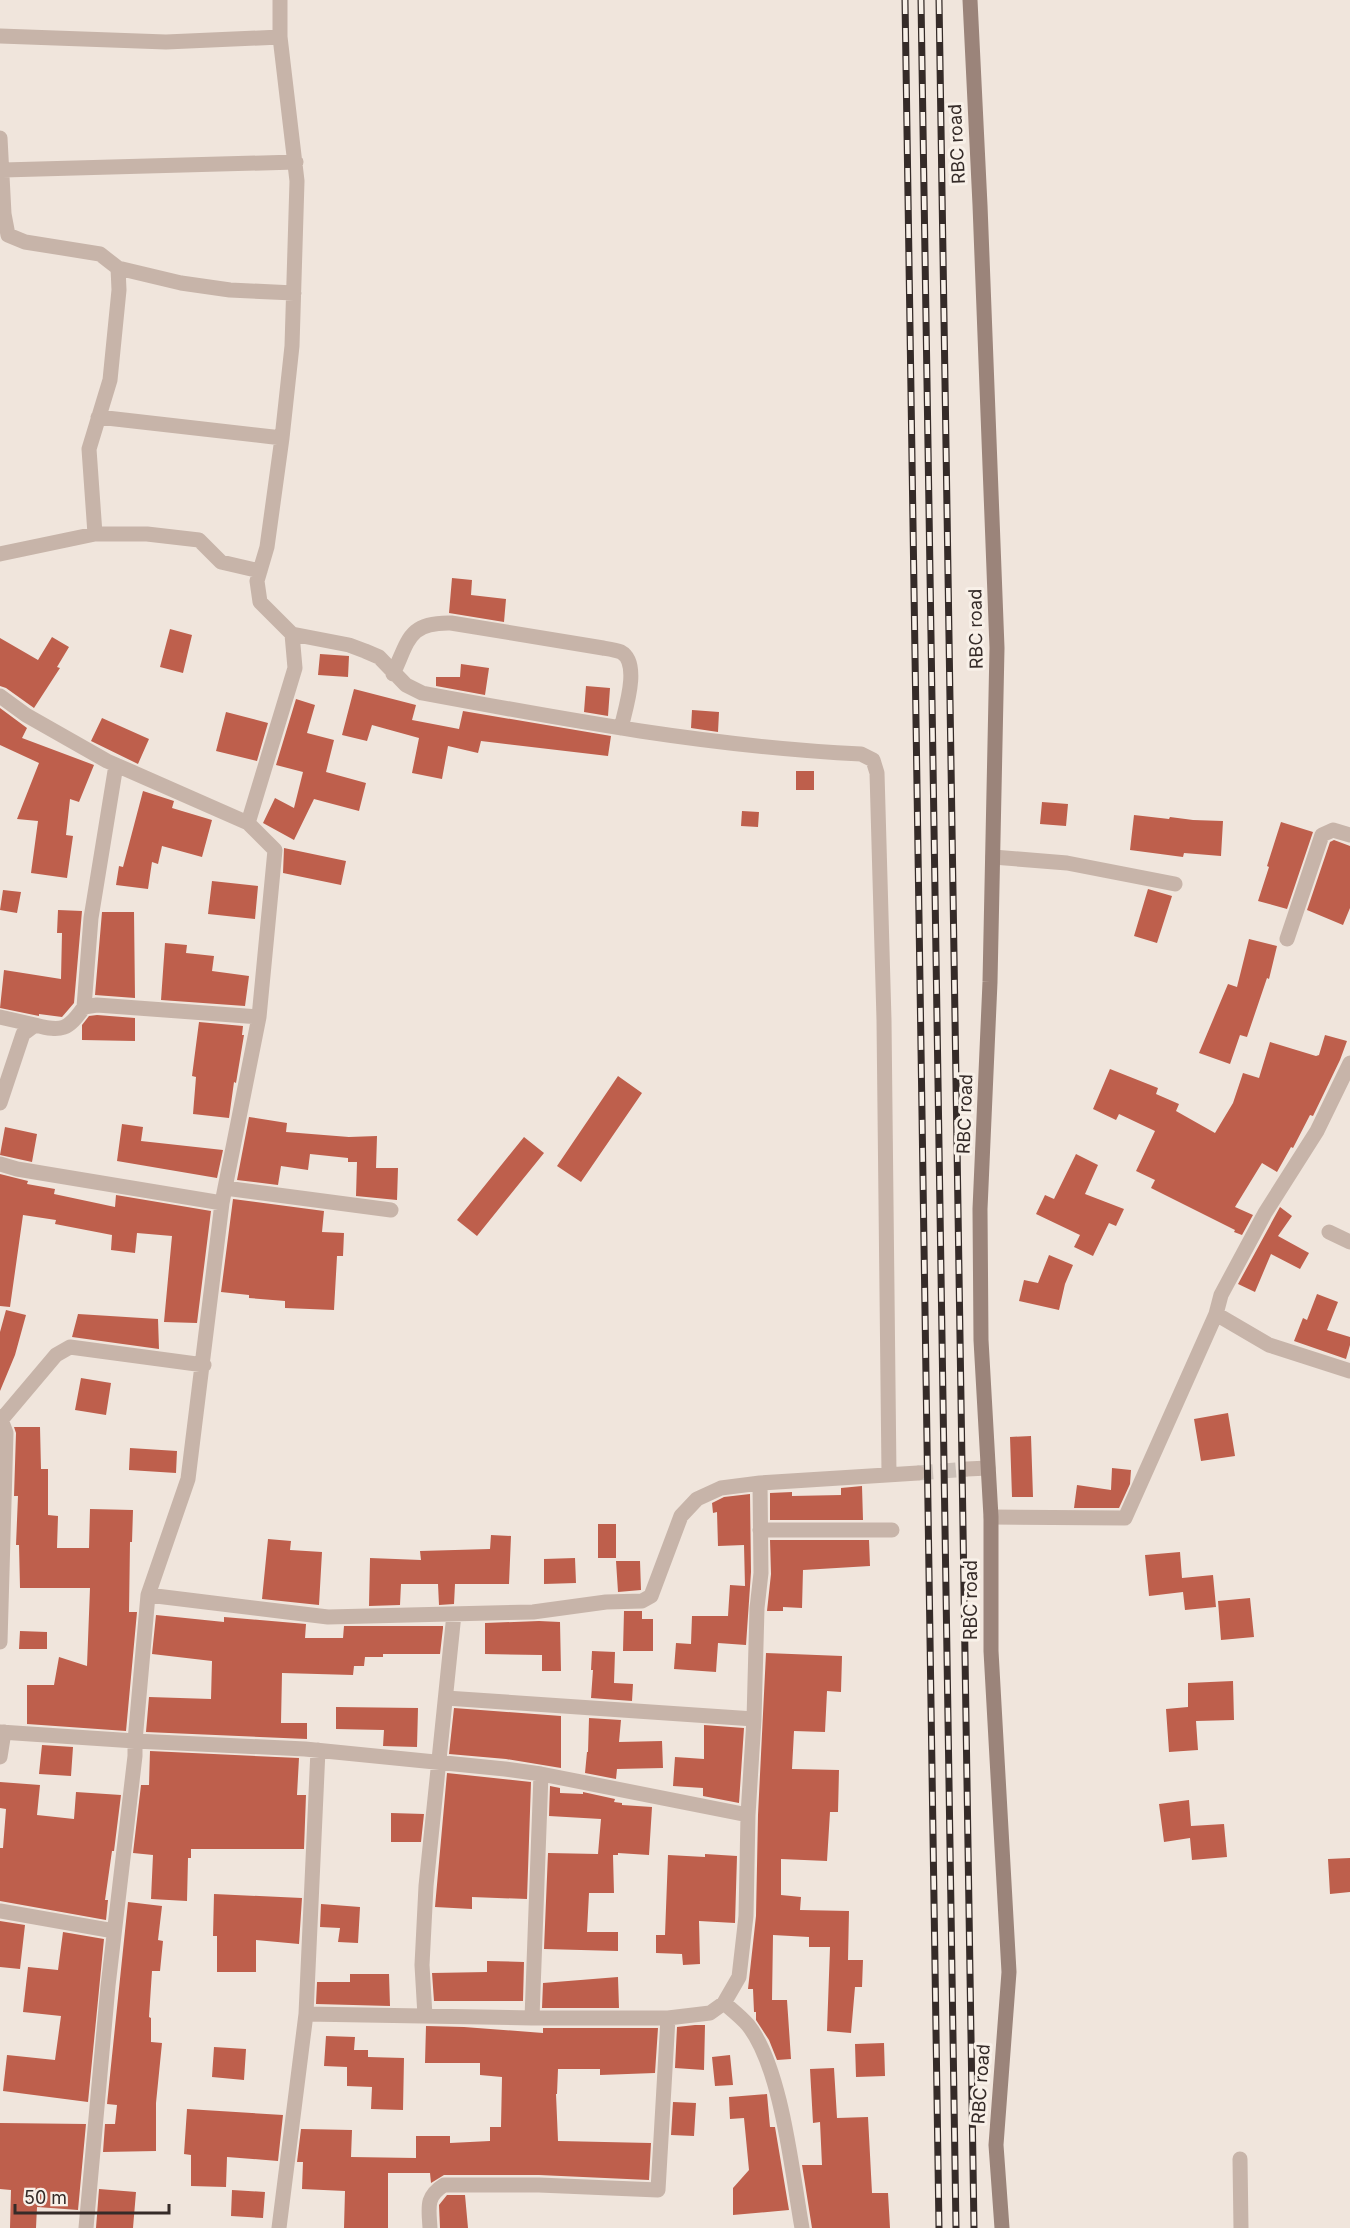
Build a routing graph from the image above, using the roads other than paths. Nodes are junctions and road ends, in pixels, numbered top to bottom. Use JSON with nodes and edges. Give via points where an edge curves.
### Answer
{"nodes":[{"id":1,"x":280,"y":0,"type":"edge"},
{"id":2,"x":970,"y":0,"type":"edge"},
{"id":3,"x":0,"y":36,"type":"edge"},
{"id":4,"x":280,"y":38,"type":"junction"},
{"id":5,"x":0,"y":146,"type":"edge"},
{"id":6,"x":296,"y":162,"type":"junction"},
{"id":7,"x":3,"y":170,"type":"junction"},
{"id":8,"x":4,"y":235,"type":"edge"},
{"id":9,"x":118,"y":268,"type":"junction"},
{"id":10,"x":294,"y":292,"type":"junction"},
{"id":11,"x":98,"y":417,"type":"junction"},
{"id":12,"x":282,"y":438,"type":"junction"},
{"id":13,"x":95,"y":534,"type":"junction"},
{"id":14,"x":0,"y":554,"type":"edge"},
{"id":15,"x":260,"y":571,"type":"junction"},
{"id":16,"x":292,"y":634,"type":"junction"},
{"id":17,"x":393,"y":674,"type":"junction"},
{"id":18,"x":0,"y":696,"type":"edge"},
{"id":19,"x":621,"y":728,"type":"junction"},
{"id":20,"x":116,"y":765,"type":"junction"},
{"id":21,"x":248,"y":823,"type":"junction"},
{"id":22,"x":1350,"y":835,"type":"edge"},
{"id":23,"x":993,"y":857,"type":"junction"},
{"id":24,"x":1175,"y":884,"type":"dead end"},
{"id":25,"x":1287,"y":939,"type":"dead end"},
{"id":26,"x":84,"y":1007,"type":"junction"},
{"id":27,"x":0,"y":1017,"type":"edge"},
{"id":28,"x":260,"y":1017,"type":"junction"},
{"id":29,"x":35,"y":1025,"type":"junction"},
{"id":30,"x":1350,"y":1063,"type":"edge"},
{"id":31,"x":0,"y":1100,"type":"edge"},
{"id":32,"x":0,"y":1164,"type":"edge"},
{"id":33,"x":224,"y":1196,"type":"junction"},
{"id":34,"x":391,"y":1210,"type":"dead end"},
{"id":35,"x":1329,"y":1232,"type":"dead end"},
{"id":36,"x":1350,"y":1242,"type":"edge"},
{"id":37,"x":1216,"y":1314,"type":"junction"},
{"id":38,"x":204,"y":1365,"type":"junction"},
{"id":39,"x":1350,"y":1371,"type":"edge"},
{"id":40,"x":1,"y":1418,"type":"edge"},
{"id":41,"x":988,"y":1468,"type":"junction"},
{"id":42,"x":967,"y":1469,"type":"tunnel mouth"},
{"id":43,"x":918,"y":1473,"type":"tunnel mouth"},
{"id":44,"x":889,"y":1474,"type":"junction"},
{"id":45,"x":760,"y":1483,"type":"junction"},
{"id":46,"x":991,"y":1517,"type":"junction"},
{"id":47,"x":760,"y":1530,"type":"junction"},
{"id":48,"x":892,"y":1530,"type":"dead end"},
{"id":49,"x":148,"y":1596,"type":"junction"},
{"id":50,"x":454,"y":1614,"type":"junction"},
{"id":51,"x":0,"y":1642,"type":"edge"},
{"id":52,"x":446,"y":1698,"type":"junction"},
{"id":53,"x":754,"y":1719,"type":"junction"},
{"id":54,"x":2,"y":1732,"type":"edge"},
{"id":55,"x":135,"y":1741,"type":"junction"},
{"id":56,"x":318,"y":1750,"type":"junction"},
{"id":57,"x":0,"y":1756,"type":"edge"},
{"id":58,"x":440,"y":1762,"type":"junction"},
{"id":59,"x":541,"y":1774,"type":"junction"},
{"id":60,"x":748,"y":1815,"type":"junction"},
{"id":61,"x":0,"y":1911,"type":"edge"},
{"id":62,"x":114,"y":1931,"type":"junction"},
{"id":63,"x":724,"y":2003,"type":"junction"},
{"id":64,"x":306,"y":2014,"type":"junction"},
{"id":65,"x":425,"y":2016,"type":"junction"},
{"id":66,"x":532,"y":2018,"type":"junction"},
{"id":67,"x":668,"y":2018,"type":"junction"},
{"id":68,"x":1240,"y":2159,"type":"dead end"},
{"id":69,"x":86,"y":2228,"type":"edge"},
{"id":70,"x":279,"y":2228,"type":"edge"},
{"id":71,"x":430,"y":2228,"type":"edge"},
{"id":72,"x":802,"y":2228,"type":"edge"},
{"id":73,"x":1002,"y":2228,"type":"edge"},
{"id":74,"x":1241,"y":2228,"type":"edge"}],
"edges":[{"from":1,"to":4,"type":"street"},
{"from":2,"to":23,"type":"street","name":"RBC road","via":[[997,648]]},
{"from":3,"to":4,"type":"street","via":[[166,42]]},
{"from":4,"to":6,"type":"street"},
{"from":5,"to":7,"type":"street"},
{"from":6,"to":7,"type":"street"},
{"from":6,"to":10,"type":"street"},
{"from":7,"to":8,"type":"street"},
{"from":8,"to":9,"type":"street","via":[[99,254]]},
{"from":9,"to":10,"type":"street","via":[[230,290]]},
{"from":9,"to":11,"type":"street","via":[[110,380]]},
{"from":10,"to":12,"type":"street"},
{"from":11,"to":12,"type":"street"},
{"from":11,"to":13,"type":"street","via":[[89,449]]},
{"from":12,"to":15,"type":"street"},
{"from":13,"to":14,"type":"street"},
{"from":13,"to":15,"type":"street","via":[[200,540],[221,562]]},
{"from":15,"to":16,"type":"street","via":[[260,602]]},
{"from":16,"to":17,"type":"street","via":[[365,651],[379,657]]},
{"from":16,"to":21,"type":"street","via":[[295,668]]},
{"from":17,"to":19,"type":"street","via":[[422,693]]},
{"from":17,"to":19,"type":"street","via":[[411,635],[433,623],[622,652],[630,661],[632,675]]},
{"from":18,"to":20,"type":"street","via":[[26,715]]},
{"from":19,"to":44,"type":"street","via":[[753,746],[861,754],[873,760],[877,773],[884,1020]]},
{"from":20,"to":21,"type":"street"},
{"from":20,"to":26,"type":"street","via":[[91,918]]},
{"from":21,"to":28,"type":"street","via":[[275,850]]},
{"from":22,"to":25,"type":"street","via":[[1333,830],[1322,835]]},
{"from":23,"to":24,"type":"street","via":[[1067,863]]},
{"from":23,"to":41,"type":"street","name":"RBC road","via":[[980,1209],[981,1340]]},
{"from":26,"to":28,"type":"street"},
{"from":26,"to":29,"type":"street","via":[[65,1028]]},
{"from":27,"to":29,"type":"street"},
{"from":28,"to":33,"type":"street"},
{"from":29,"to":31,"type":"street","via":[[23,1034]]},
{"from":30,"to":37,"type":"street","via":[[1317,1131],[1265,1213],[1221,1295]]},
{"from":32,"to":33,"type":"street"},
{"from":33,"to":34,"type":"street"},
{"from":33,"to":38,"type":"street"},
{"from":35,"to":36,"type":"street"},
{"from":37,"to":39,"type":"street","via":[[1269,1345]]},
{"from":37,"to":46,"type":"street","via":[[1125,1518]]},
{"from":38,"to":40,"type":"street","via":[[70,1347],[56,1356]]},
{"from":38,"to":49,"type":"street","via":[[188,1479]]},
{"from":40,"to":51,"type":"street","via":[[6,1433]]},
{"from":41,"to":42,"type":"street"},
{"from":41,"to":46,"type":"street","name":"RBC road"},
{"from":43,"to":44,"type":"street"},
{"from":44,"to":45,"type":"street"},
{"from":45,"to":47,"type":"street"},
{"from":45,"to":50,"type":"street","via":[[721,1488],[697,1499],[681,1516],[651,1596],[642,1601],[533,1612]]},
{"from":46,"to":73,"type":"street","name":"RBC road","via":[[991,1651],[1009,1972],[996,2145]]},
{"from":47,"to":48,"type":"street"},
{"from":47,"to":53,"type":"street"},
{"from":49,"to":50,"type":"street","via":[[328,1617]]},
{"from":49,"to":55,"type":"street"},
{"from":50,"to":52,"type":"street"},
{"from":52,"to":53,"type":"street"},
{"from":52,"to":58,"type":"street"},
{"from":53,"to":60,"type":"street"},
{"from":54,"to":55,"type":"street"},
{"from":54,"to":57,"type":"street"},
{"from":55,"to":56,"type":"street"},
{"from":55,"to":62,"type":"street"},
{"from":56,"to":58,"type":"street"},
{"from":56,"to":64,"type":"street"},
{"from":58,"to":59,"type":"street"},
{"from":58,"to":65,"type":"street","via":[[426,1886],[422,1965]]},
{"from":59,"to":60,"type":"street"},
{"from":59,"to":66,"type":"street"},
{"from":60,"to":63,"type":"street","via":[[740,1977]]},
{"from":61,"to":62,"type":"street"},
{"from":62,"to":69,"type":"street"},
{"from":63,"to":67,"type":"street","via":[[710,2013]]},
{"from":63,"to":72,"type":"street","via":[[748,2025],[765,2054],[780,2104]]},
{"from":64,"to":65,"type":"street"},
{"from":64,"to":70,"type":"street"},
{"from":65,"to":66,"type":"street"},
{"from":66,"to":67,"type":"street"},
{"from":67,"to":71,"type":"street","via":[[658,2190],[444,2186],[433,2192],[429,2204]]},
{"from":68,"to":74,"type":"street"}]}
